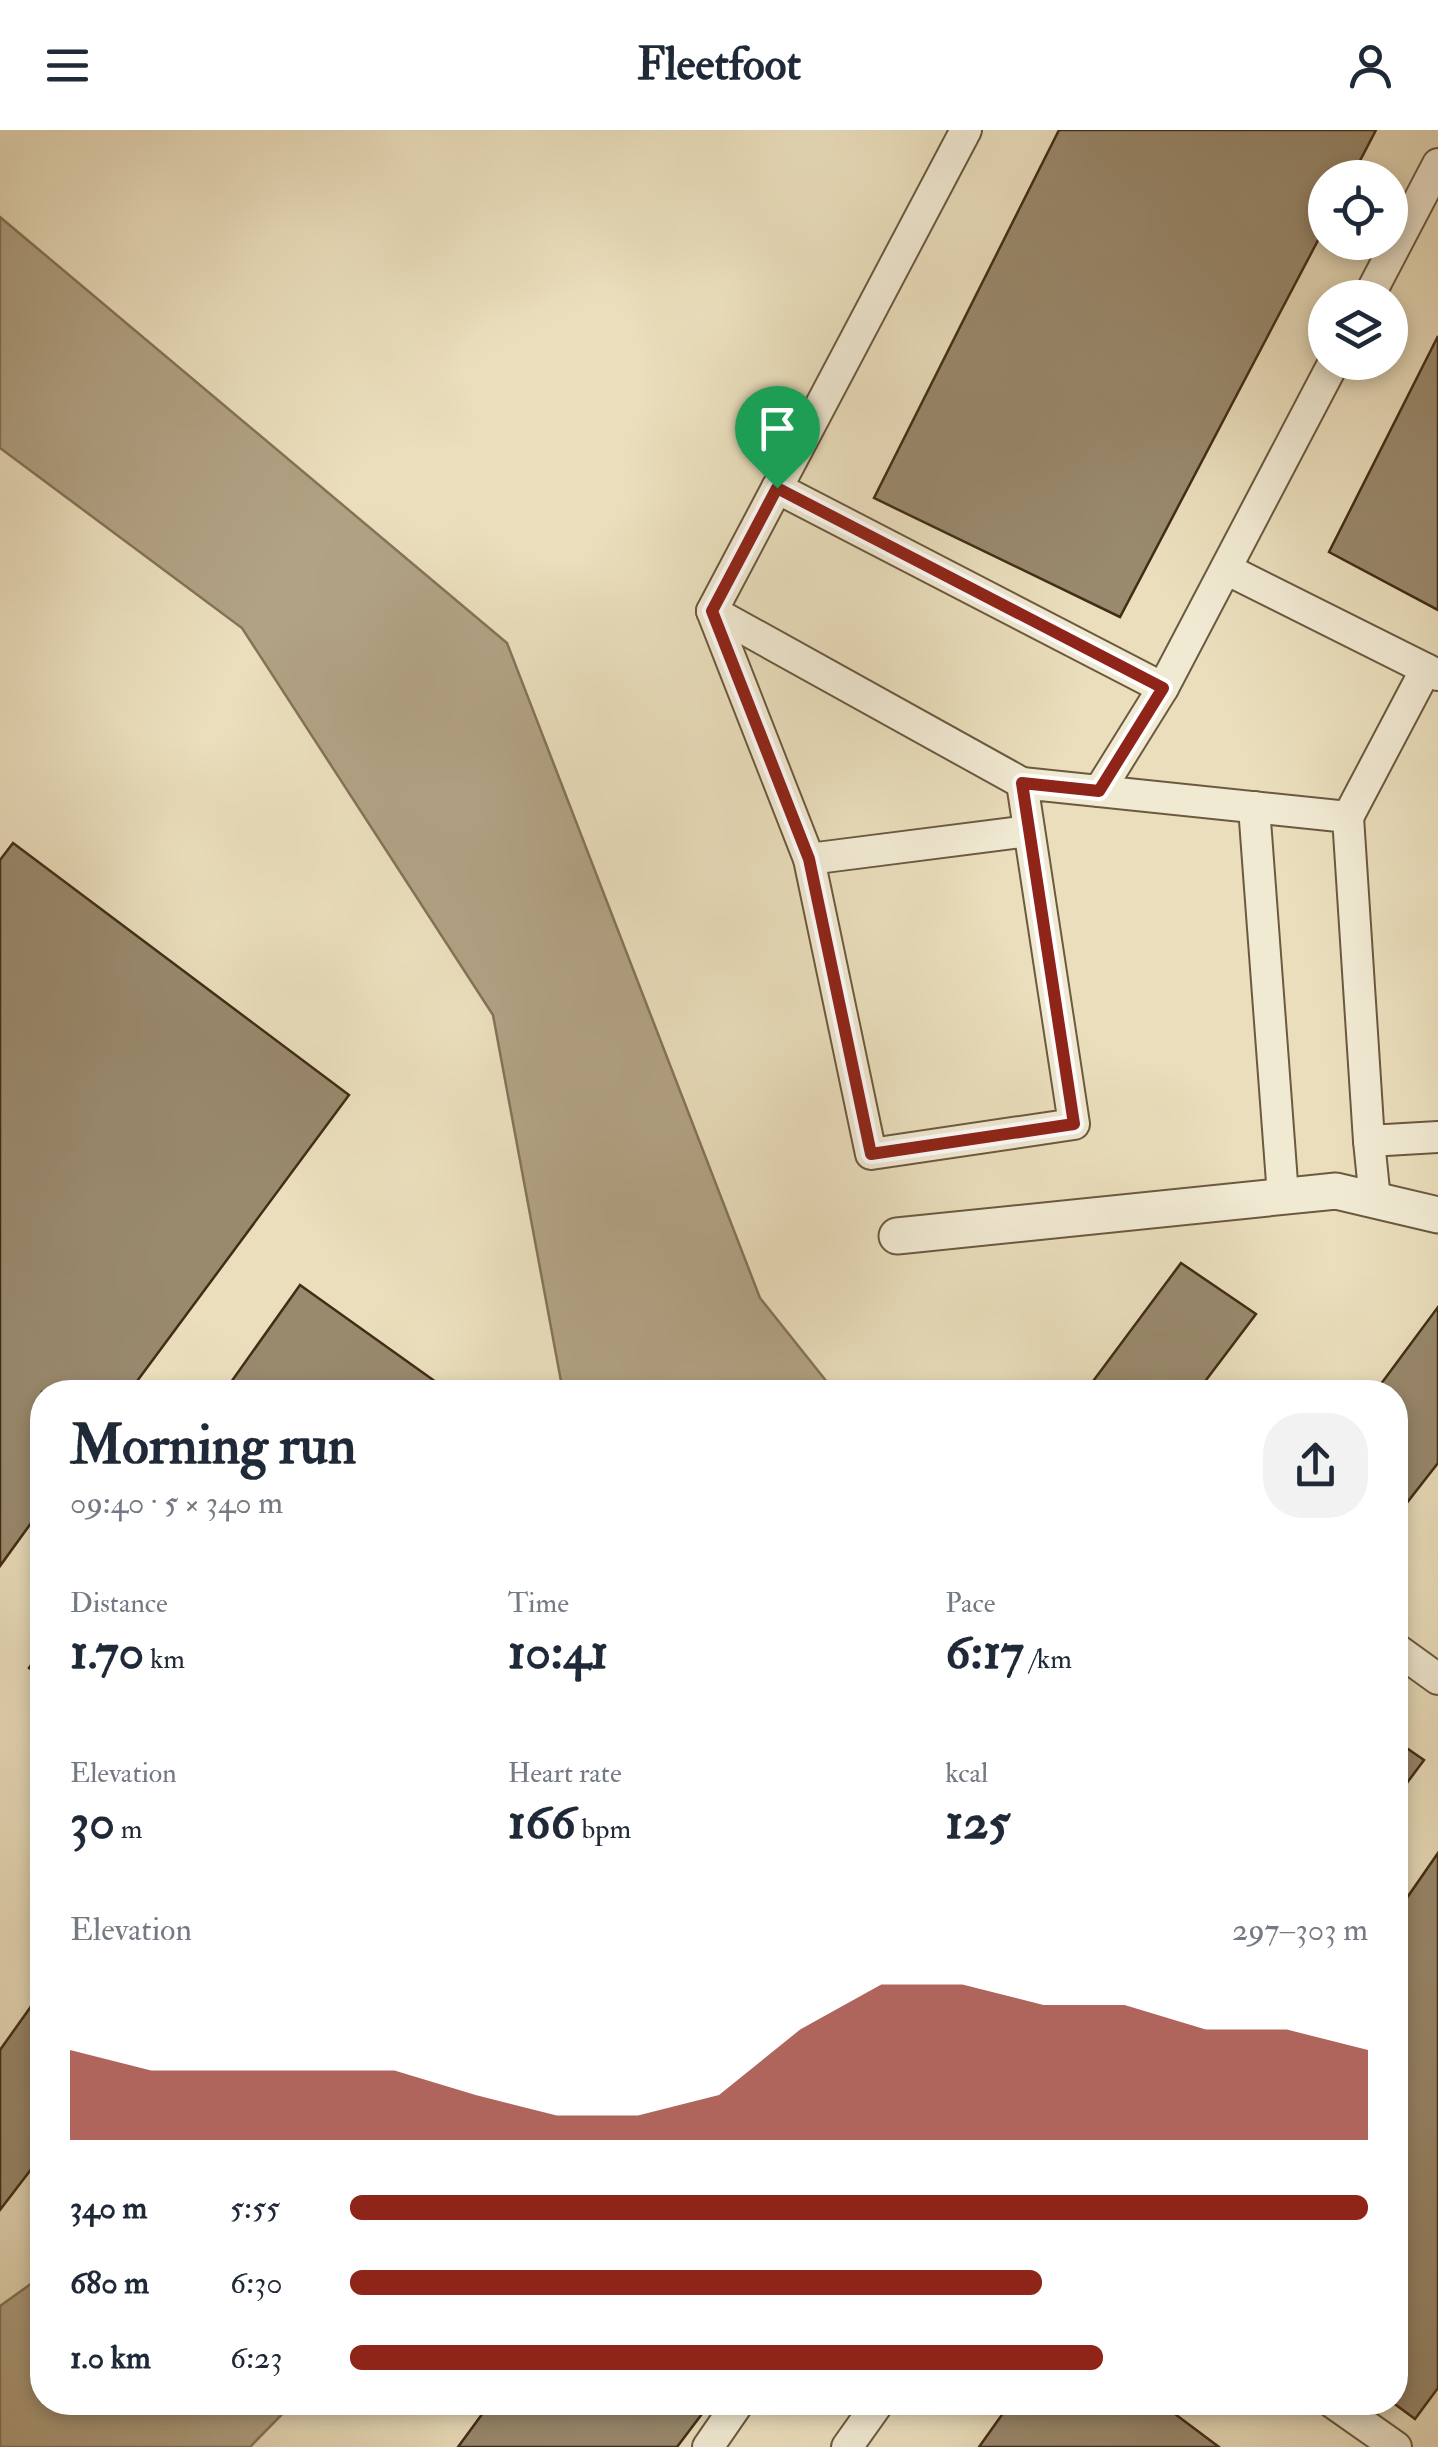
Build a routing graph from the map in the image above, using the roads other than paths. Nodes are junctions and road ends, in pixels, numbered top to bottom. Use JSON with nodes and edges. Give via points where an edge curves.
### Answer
{"nodes":[{"id":1,"x":966,"y":130,"type":"edge"},
{"id":2,"x":1438,"y":164,"type":"edge"},
{"id":3,"x":1377,"y":280,"type":"edge"},
{"id":4,"x":1325,"y":380,"type":"edge"},
{"id":5,"x":777,"y":488,"type":"junction"},
{"id":6,"x":1226,"y":568,"type":"junction"},
{"id":7,"x":712,"y":611,"type":"junction"},
{"id":8,"x":1432,"y":672,"type":"edge"},
{"id":9,"x":1163,"y":688,"type":"junction"},
{"id":10,"x":1022,"y":783,"type":"junction"},
{"id":11,"x":1099,"y":791,"type":"junction"},
{"id":12,"x":1254,"y":807,"type":"junction"},
{"id":13,"x":1348,"y":817,"type":"junction"},
{"id":14,"x":1029,"y":832,"type":"junction"},
{"id":15,"x":809,"y":859,"type":"junction"},
{"id":16,"x":1438,"y":1136,"type":"edge"},
{"id":17,"x":1369,"y":1141,"type":"junction"},
{"id":18,"x":1284,"y":1196,"type":"junction"},
{"id":19,"x":1374,"y":1200,"type":"junction"},
{"id":20,"x":1438,"y":1215,"type":"edge"},
{"id":21,"x":897,"y":1236,"type":"dead end"},
{"id":22,"x":1408,"y":1657,"type":"edge"},
{"id":23,"x":1438,"y":1678,"type":"edge"},
{"id":24,"x":730,"y":2415,"type":"edge"},
{"id":25,"x":870,"y":2415,"type":"edge"},
{"id":26,"x":1350,"y":2415,"type":"edge"},
{"id":27,"x":708,"y":2447,"type":"edge"},
{"id":28,"x":847,"y":2447,"type":"edge"},
{"id":29,"x":1396,"y":2447,"type":"edge"}],
"edges":[{"from":1,"to":5,"type":"street"},
{"from":2,"to":3,"type":"street"},
{"from":4,"to":6,"type":"street"},
{"from":5,"to":7,"type":"street"},
{"from":5,"to":9,"type":"street"},
{"from":6,"to":8,"type":"street"},
{"from":6,"to":9,"type":"street"},
{"from":7,"to":10,"type":"street"},
{"from":7,"to":15,"type":"street"},
{"from":8,"to":13,"type":"street"},
{"from":9,"to":11,"type":"street"},
{"from":10,"to":11,"type":"street"},
{"from":10,"to":14,"type":"street"},
{"from":11,"to":12,"type":"street"},
{"from":12,"to":13,"type":"street"},
{"from":12,"to":18,"type":"street"},
{"from":13,"to":17,"type":"street"},
{"from":14,"to":15,"type":"street"},
{"from":14,"to":15,"type":"street","via":[[1074,1124],[871,1154]]},
{"from":16,"to":17,"type":"street"},
{"from":17,"to":19,"type":"street"},
{"from":18,"to":19,"type":"street","via":[[1336,1191]]},
{"from":18,"to":21,"type":"street"},
{"from":19,"to":20,"type":"street"},
{"from":22,"to":23,"type":"street"},
{"from":24,"to":27,"type":"street"},
{"from":25,"to":28,"type":"street"},
{"from":26,"to":29,"type":"street"}]}
